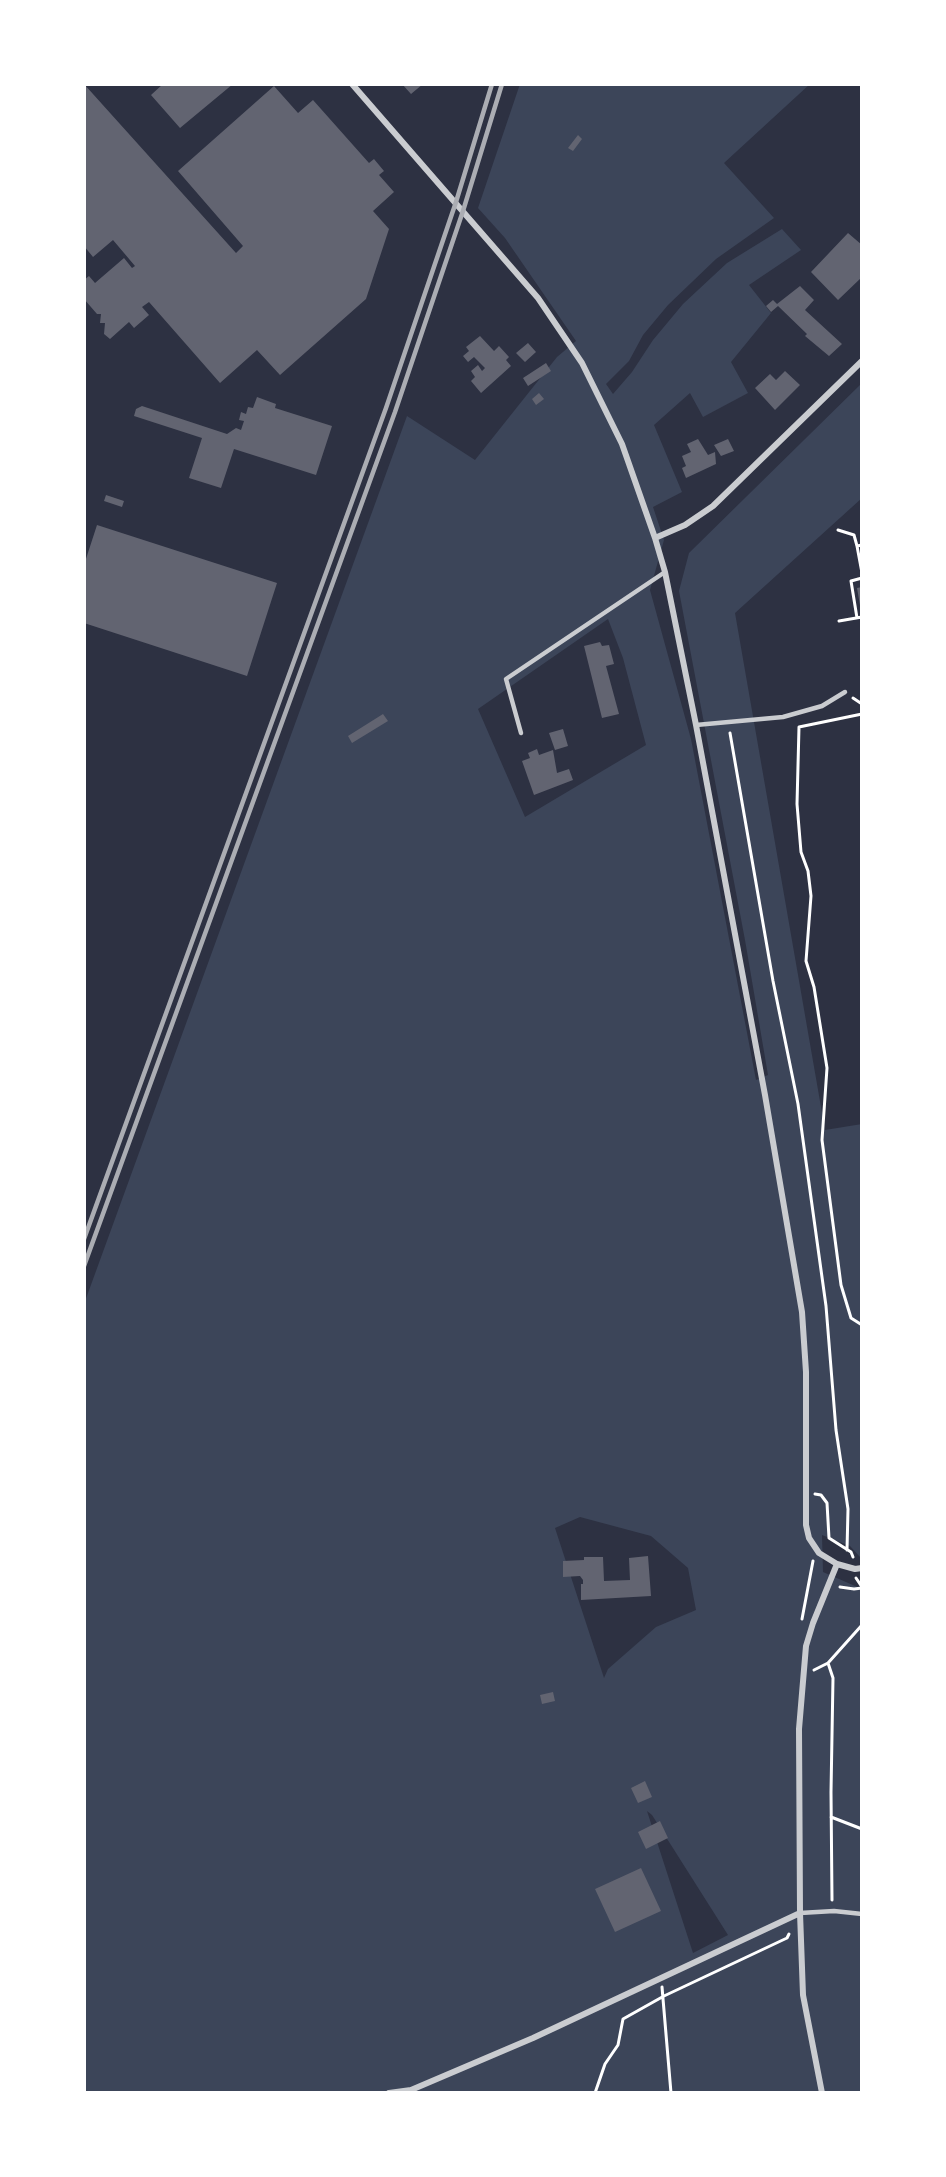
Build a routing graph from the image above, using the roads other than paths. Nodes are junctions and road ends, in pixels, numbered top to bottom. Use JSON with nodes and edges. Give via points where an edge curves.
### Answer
{"nodes":[{"id":1,"x":352,"y":84,"type":"edge"},
{"id":2,"x":862,"y":361,"type":"edge"},
{"id":3,"x":655,"y":538,"type":"junction"},
{"id":4,"x":665,"y":572,"type":"junction"},
{"id":5,"x":845,"y":692,"type":"dead end"},
{"id":6,"x":696,"y":725,"type":"junction"},
{"id":7,"x":521,"y":733,"type":"dead end"},
{"id":8,"x":837,"y":1564,"type":"junction"},
{"id":9,"x":862,"y":1568,"type":"edge"},
{"id":10,"x":800,"y":1913,"type":"junction"},
{"id":11,"x":862,"y":1914,"type":"edge"},
{"id":12,"x":389,"y":2093,"type":"edge"},
{"id":13,"x":822,"y":2093,"type":"edge"}],
"edges":[{"from":1,"to":3,"type":"street","via":[[538,298],[582,363],[622,444]]},
{"from":2,"to":3,"type":"street","via":[[713,506],[685,525]]},
{"from":3,"to":4,"type":"street"},
{"from":4,"to":6,"type":"street"},
{"from":4,"to":7,"type":"lane","via":[[506,679]]},
{"from":5,"to":6,"type":"lane","via":[[822,706],[783,717]]},
{"from":6,"to":8,"type":"street","via":[[801,1312],[806,1372],[806,1525],[819,1553]]},
{"from":8,"to":9,"type":"street"},
{"from":8,"to":10,"type":"street","via":[[813,1623],[802,1676]]},
{"from":10,"to":11,"type":"lane"},
{"from":10,"to":12,"type":"street","via":[[533,2038],[411,2090]]},
{"from":10,"to":13,"type":"street","via":[[803,1995]]}]}
